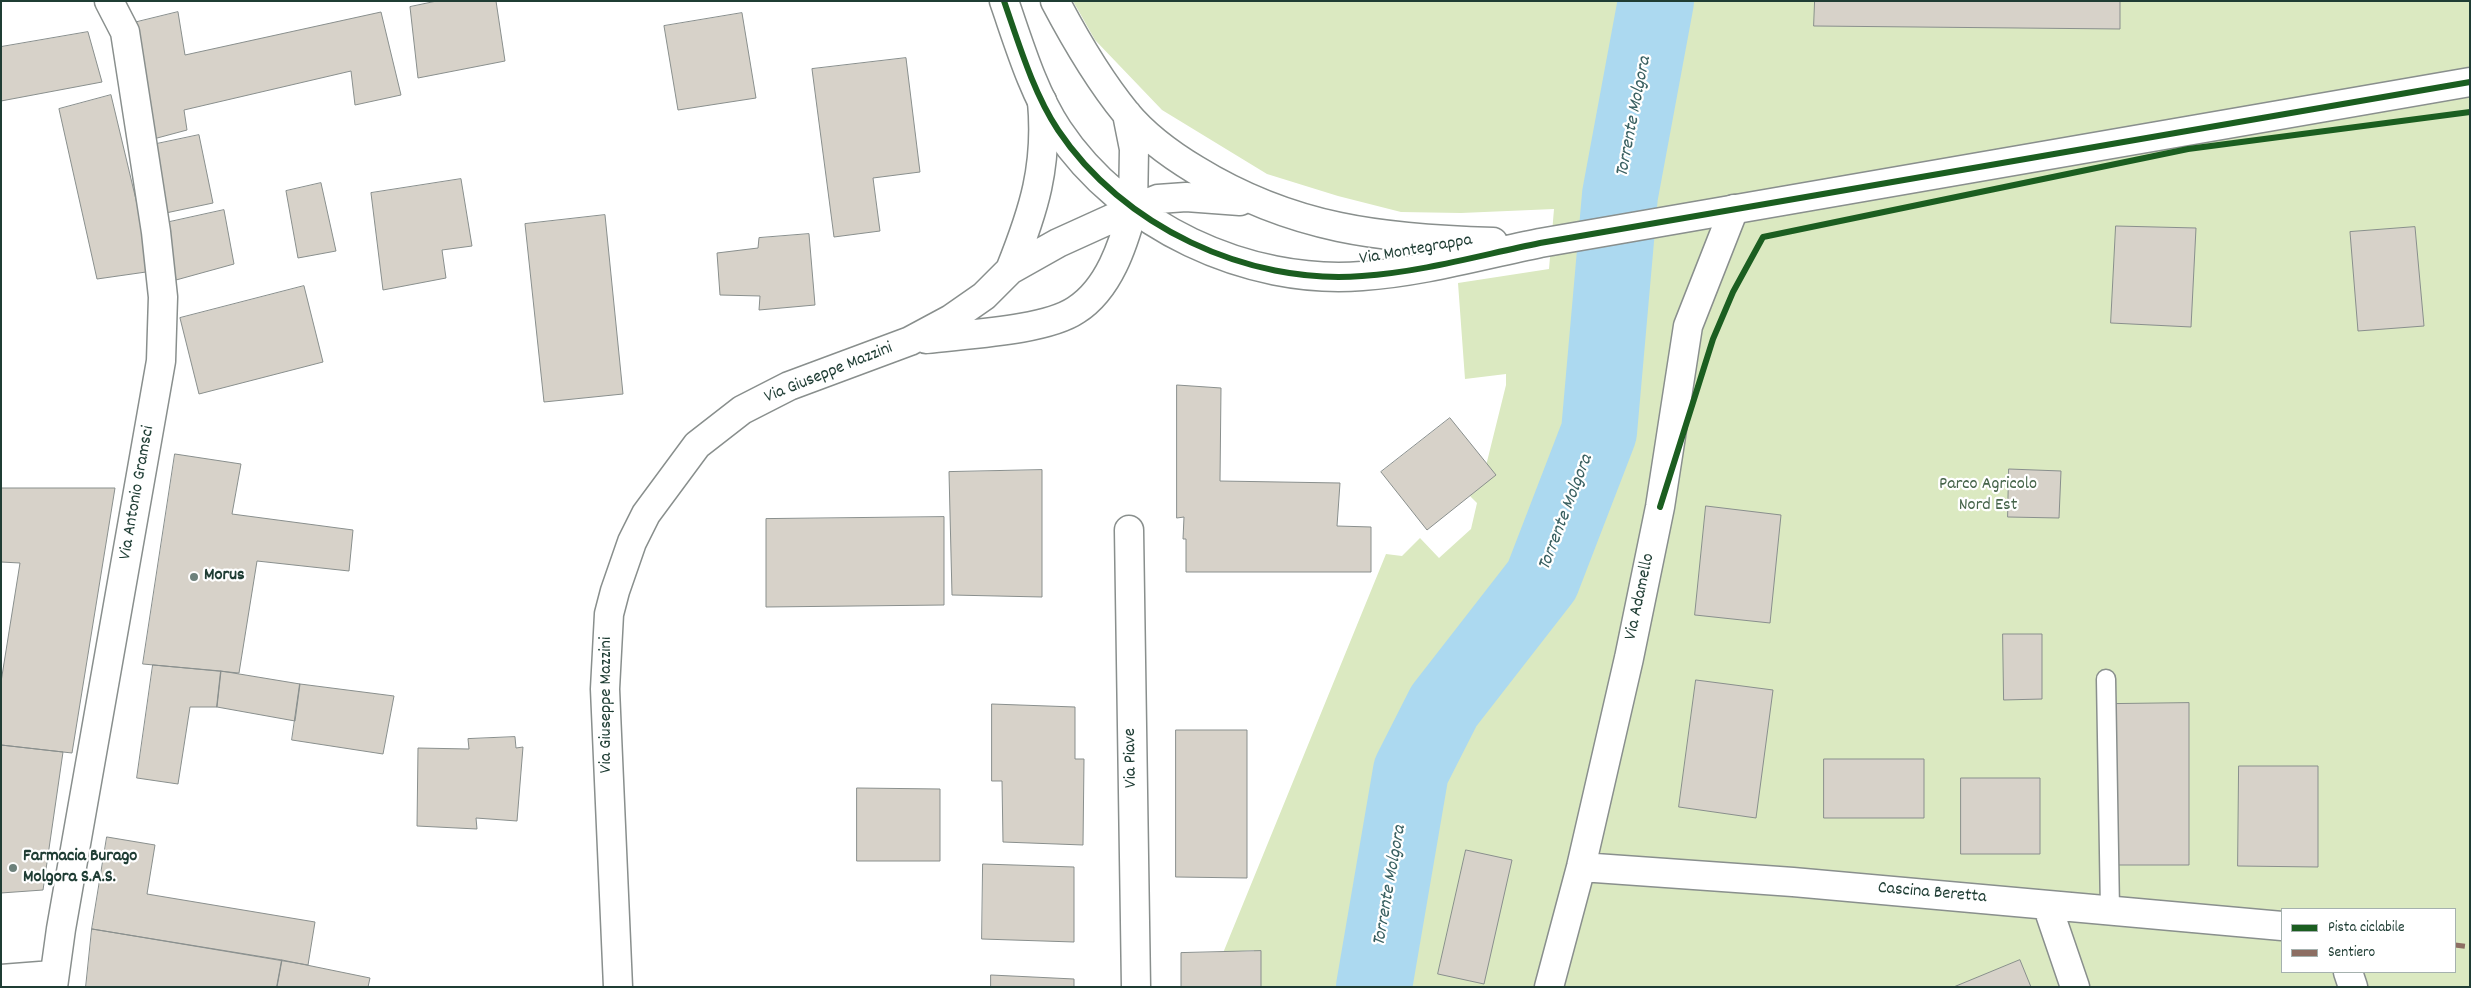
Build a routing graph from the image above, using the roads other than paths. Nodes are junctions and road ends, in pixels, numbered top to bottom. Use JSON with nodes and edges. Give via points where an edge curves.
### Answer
{"nodes":[{"id":1,"x":109,"y":1,"type":"edge"},
{"id":2,"x":1004,"y":1,"type":"edge"},
{"id":3,"x":1055,"y":1,"type":"edge"},
{"id":4,"x":2470,"y":82,"type":"edge"},
{"id":5,"x":1042,"y":101,"type":"junction"},
{"id":6,"x":1126,"y":114,"type":"junction"},
{"id":7,"x":1269,"y":208,"type":"junction"},
{"id":8,"x":1133,"y":209,"type":"junction"},
{"id":9,"x":1734,"y":209,"type":"junction"},
{"id":10,"x":1540,"y":243,"type":"junction"},
{"id":11,"x":1010,"y":270,"type":"junction"},
{"id":12,"x":910,"y":341,"type":"junction"},
{"id":13,"x":1129,"y":530,"type":"dead end"},
{"id":14,"x":2106,"y":679,"type":"dead end"},
{"id":15,"x":1581,"y":867,"type":"junction"},
{"id":16,"x":2047,"y":905,"type":"junction"},
{"id":17,"x":2110,"y":910,"type":"junction"},
{"id":18,"x":2281,"y":926,"type":"edge"},
{"id":19,"x":2348,"y":973,"type":"edge"},
{"id":20,"x":1,"y":979,"type":"edge"},
{"id":21,"x":53,"y":981,"type":"edge"},
{"id":22,"x":618,"y":987,"type":"edge"},
{"id":23,"x":1136,"y":987,"type":"edge"},
{"id":24,"x":1549,"y":987,"type":"edge"},
{"id":25,"x":2075,"y":987,"type":"edge"},
{"id":26,"x":2353,"y":987,"type":"edge"}],
"edges":[{"from":1,"to":21,"type":"street","name":"Via Antonio Gramsci","via":[[125,32],[156,232],[163,297],[161,361]]},
{"from":2,"to":5,"type":"street","name":"Via Montegrappa"},
{"from":3,"to":6,"type":"street","name":"Via Montegrappa"},
{"from":4,"to":9,"type":"street","name":"Via Montegrappa"},
{"from":5,"to":8,"type":"street","name":"Via Montegrappa","via":[[1058,129],[1093,175]]},
{"from":5,"to":11,"type":"street","name":"Via Giuseppe Mazzini","via":[[1045,130],[1041,171],[1025,233]]},
{"from":6,"to":7,"type":"street","name":"Via Montegrappa","via":[[1171,154],[1218,184]]},
{"from":6,"to":8,"type":"street","via":[[1134,149]]},
{"from":7,"to":8,"type":"street","via":[[1239,201],[1186,197],[1158,199]]},
{"from":7,"to":10,"type":"street","name":"Via Montegrappa","via":[[1370,234]]},
{"from":8,"to":10,"type":"street","name":"Via Montegrappa","via":[[1222,255],[1263,267],[1330,277],[1392,273]]},
{"from":8,"to":11,"type":"street","name":"Via Giuseppe Mazzini","via":[[1058,243]]},
{"from":8,"to":12,"type":"street","name":"Via Giuseppe Mazzini","via":[[1114,264],[1096,290],[1076,310],[1053,322]]},
{"from":9,"to":10,"type":"street","name":"Via Montegrappa"},
{"from":9,"to":15,"type":"street","name":"Via Adamello","via":[[1688,326],[1660,507]]},
{"from":11,"to":12,"type":"street","name":"Via Giuseppe Mazzini","via":[[984,296]]},
{"from":12,"to":22,"type":"street","name":"Via Giuseppe Mazzini","via":[[789,386],[742,410],[698,445],[646,514],[632,542],[609,614],[605,673]]},
{"from":13,"to":23,"type":"street","name":"Via Piave"},
{"from":14,"to":17,"type":"lane"},
{"from":15,"to":16,"type":"street","name":"Cascina Beretta"},
{"from":15,"to":24,"type":"street","name":"Via Adamello"},
{"from":16,"to":17,"type":"street","name":"Cascina Beretta"},
{"from":16,"to":25,"type":"street"},
{"from":17,"to":18,"type":"street","name":"Cascina Beretta"},
{"from":19,"to":26,"type":"street"},
{"from":20,"to":21,"type":"street"}]}
